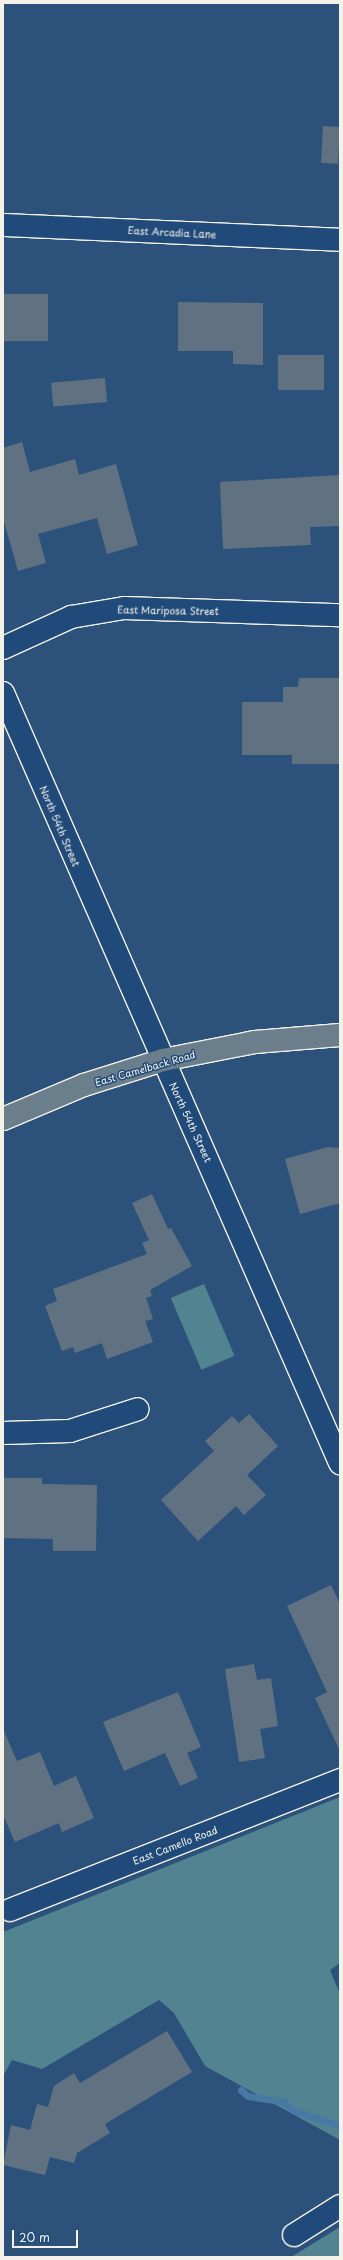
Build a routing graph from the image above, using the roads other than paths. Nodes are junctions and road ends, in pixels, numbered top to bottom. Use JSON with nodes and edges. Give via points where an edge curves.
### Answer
{"nodes":[{"id":1,"x":3,"y":225,"type":"edge"},
{"id":2,"x":340,"y":240,"type":"edge"},
{"id":3,"x":340,"y":615,"type":"edge"},
{"id":4,"x":3,"y":648,"type":"edge"},
{"id":5,"x":3,"y":693,"type":"edge"},
{"id":6,"x":340,"y":1035,"type":"edge"},
{"id":7,"x":163,"y":1060,"type":"junction"},
{"id":8,"x":3,"y":1119,"type":"edge"},
{"id":9,"x":138,"y":1409,"type":"dead end"},
{"id":10,"x":3,"y":1433,"type":"edge"},
{"id":11,"x":340,"y":1463,"type":"edge"},
{"id":12,"x":340,"y":1780,"type":"edge"},
{"id":13,"x":10,"y":1910,"type":"dead end"},
{"id":14,"x":340,"y":2206,"type":"edge"},
{"id":15,"x":294,"y":2235,"type":"dead end"}],
"edges":[{"from":1,"to":2,"type":"street","name":"East Arcadia Lane"},
{"from":3,"to":4,"type":"street","name":"East Mariposa Street","via":[[124,608],[71,617]]},
{"from":5,"to":7,"type":"street","name":"North 54th Street"},
{"from":6,"to":7,"type":"main road","name":"East Camelback Road","via":[[255,1042]]},
{"from":7,"to":8,"type":"main road","name":"East Camelback Road","via":[[84,1086]]},
{"from":7,"to":11,"type":"street","name":"North 54th Street"},
{"from":9,"to":10,"type":"street","via":[[70,1431]]},
{"from":12,"to":13,"type":"street","name":"East Camello Road"},
{"from":14,"to":15,"type":"street"}]}
